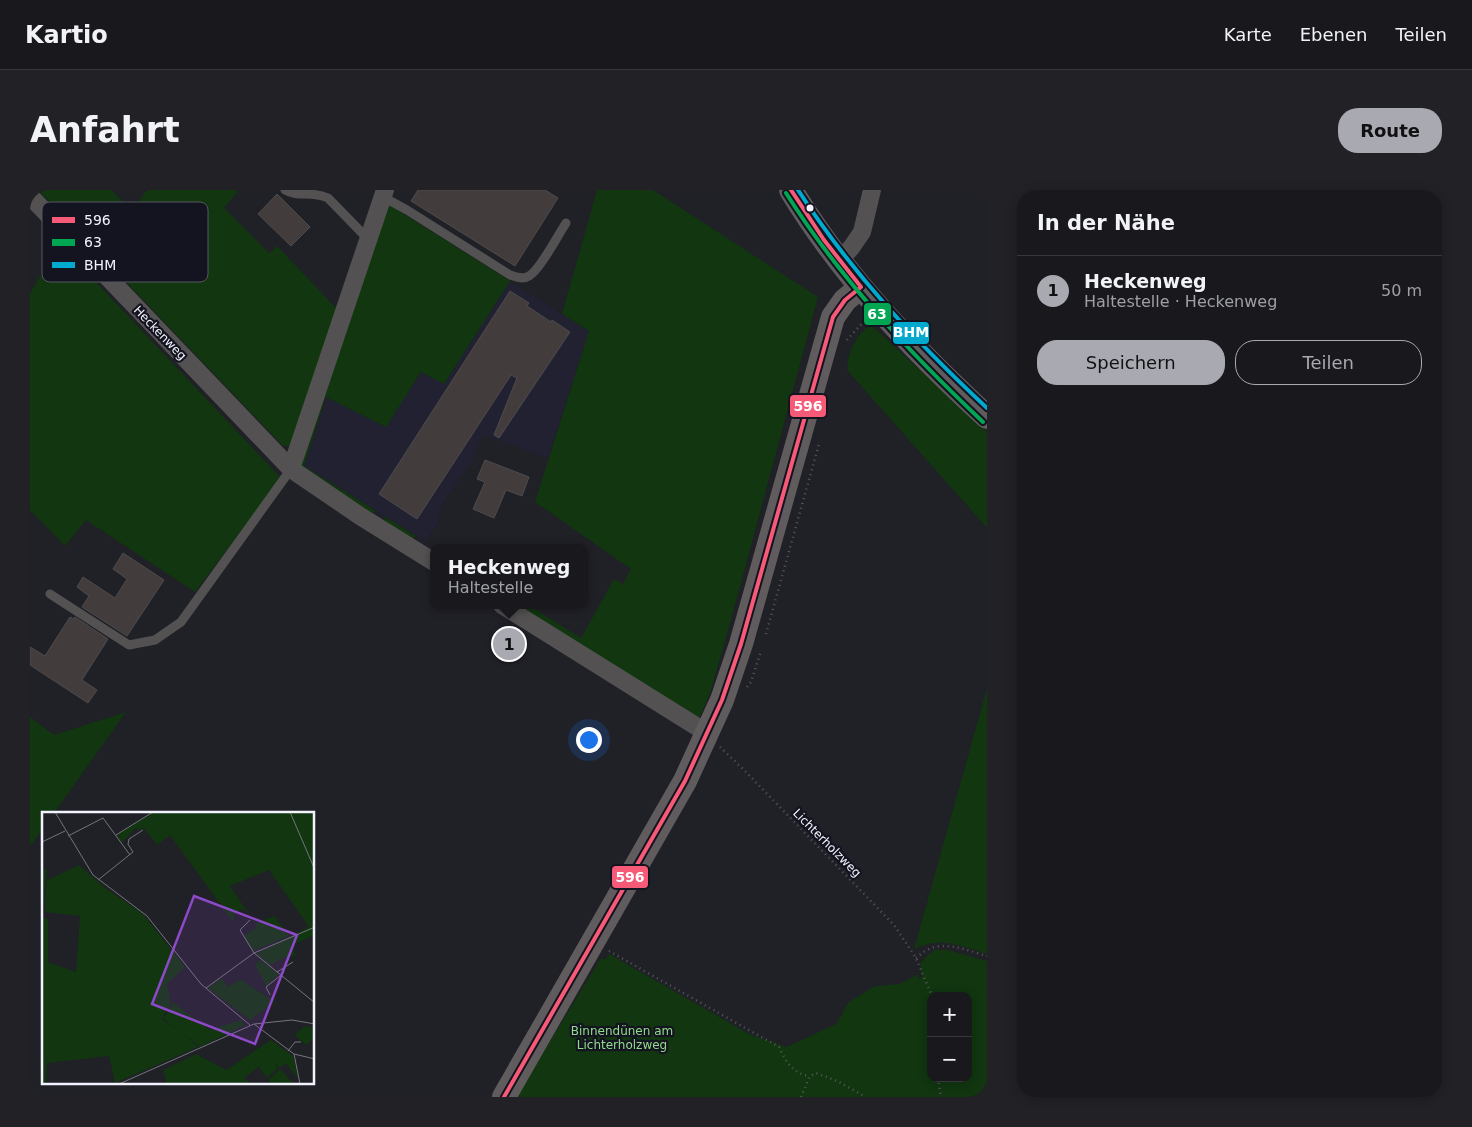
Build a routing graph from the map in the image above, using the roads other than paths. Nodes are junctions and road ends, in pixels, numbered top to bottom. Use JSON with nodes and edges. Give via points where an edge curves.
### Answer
{"nodes":[{"id":1,"x":286,"y":190,"type":"edge"},
{"id":2,"x":791,"y":190,"type":"edge"},
{"id":3,"x":872,"y":190,"type":"edge"},
{"id":4,"x":384,"y":194,"type":"edge"},
{"id":5,"x":30,"y":196,"type":"edge"},
{"id":6,"x":42,"y":209,"type":"edge"},
{"id":7,"x":566,"y":223,"type":"dead end"},
{"id":8,"x":369,"y":239,"type":"junction"},
{"id":9,"x":839,"y":261,"type":"junction"},
{"id":10,"x":112,"y":282,"type":"edge"},
{"id":11,"x":860,"y":287,"type":"junction"},
{"id":12,"x":987,"y":417,"type":"edge"},
{"id":13,"x":291,"y":469,"type":"junction"},
{"id":14,"x":430,"y":560,"type":"edge"},
{"id":15,"x":50,"y":594,"type":"dead end"},
{"id":16,"x":508,"y":609,"type":"edge"},
{"id":17,"x":712,"y":739,"type":"junction"},
{"id":18,"x":504,"y":1097,"type":"edge"}],
"edges":[{"from":1,"to":8,"type":"lane","via":[[322,194]]},
{"from":2,"to":9,"type":"street"},
{"from":3,"to":9,"type":"street","via":[[862,232]]},
{"from":4,"to":7,"type":"lane","via":[[510,275],[520,278],[536,271]]},
{"from":4,"to":8,"type":"street"},
{"from":5,"to":6,"type":"street","name":"Heckenweg"},
{"from":8,"to":13,"type":"street"},
{"from":9,"to":11,"type":"street"},
{"from":10,"to":13,"type":"street","name":"Heckenweg"},
{"from":11,"to":12,"type":"street"},
{"from":11,"to":17,"type":"street","via":[[833,317]]},
{"from":13,"to":14,"type":"street","name":"Heckenweg"},
{"from":13,"to":15,"type":"lane","via":[[181,622],[155,640],[129,645]]},
{"from":16,"to":17,"type":"street"},
{"from":17,"to":18,"type":"street"}]}
